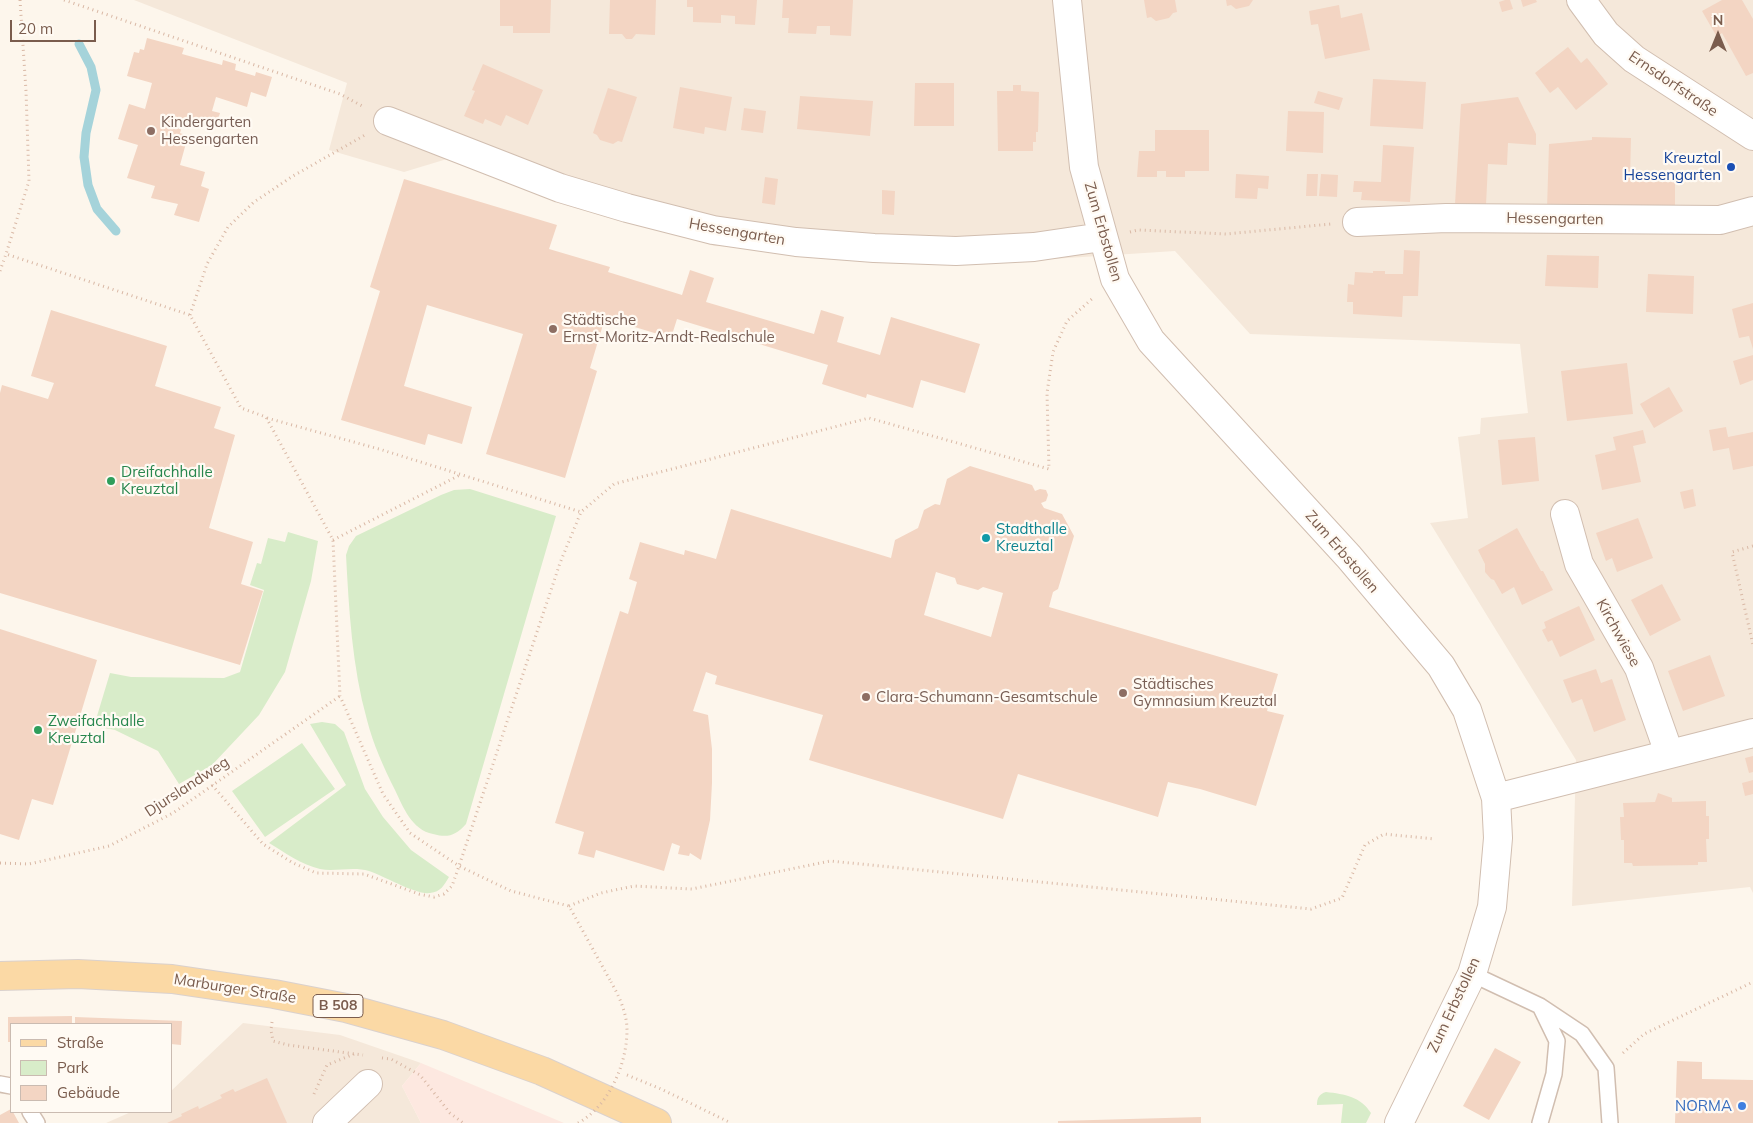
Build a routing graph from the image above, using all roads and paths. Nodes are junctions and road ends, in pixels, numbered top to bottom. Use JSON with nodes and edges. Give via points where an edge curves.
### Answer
{"nodes":[{"id":1,"x":20,"y":0,"type":"edge"},
{"id":2,"x":64,"y":0,"type":"edge"},
{"id":3,"x":1067,"y":0,"type":"edge"},
{"id":4,"x":1581,"y":0,"type":"edge"},
{"id":5,"x":388,"y":121,"type":"junction"},
{"id":6,"x":1753,"y":136,"type":"edge"},
{"id":7,"x":1753,"y":211,"type":"edge"},
{"id":8,"x":1356,"y":222,"type":"joint"},
{"id":9,"x":1102,"y":237,"type":"junction"},
{"id":10,"x":6,"y":254,"type":"junction"},
{"id":11,"x":0,"y":271,"type":"edge"},
{"id":12,"x":1114,"y":279,"type":"junction"},
{"id":13,"x":190,"y":315,"type":"junction"},
{"id":14,"x":266,"y":417,"type":"junction"},
{"id":15,"x":460,"y":474,"type":"junction"},
{"id":16,"x":581,"y":512,"type":"junction"},
{"id":17,"x":1565,"y":514,"type":"dead end"},
{"id":18,"x":333,"y":540,"type":"junction"},
{"id":19,"x":1753,"y":546,"type":"edge"},
{"id":20,"x":1753,"y":645,"type":"edge"},
{"id":21,"x":340,"y":696,"type":"junction"},
{"id":22,"x":1753,"y":733,"type":"edge"},
{"id":23,"x":1669,"y":753,"type":"junction"},
{"id":24,"x":212,"y":785,"type":"junction"},
{"id":25,"x":1496,"y":798,"type":"junction"},
{"id":26,"x":1435,"y":839,"type":"dead end"},
{"id":27,"x":0,"y":864,"type":"edge"},
{"id":28,"x":459,"y":866,"type":"junction"},
{"id":29,"x":569,"y":906,"type":"junction"},
{"id":30,"x":1472,"y":974,"type":"junction"},
{"id":31,"x":0,"y":976,"type":"edge"},
{"id":32,"x":1753,"y":982,"type":"edge"},
{"id":33,"x":1540,"y":1006,"type":"junction"},
{"id":34,"x":272,"y":1019,"type":"dead end"},
{"id":35,"x":354,"y":1054,"type":"dead end"},
{"id":36,"x":391,"y":1060,"type":"dead end"},
{"id":37,"x":1606,"y":1068,"type":"junction"},
{"id":38,"x":368,"y":1084,"type":"dead end"},
{"id":39,"x":583,"y":1114,"type":"dead end"},
{"id":40,"x":590,"y":1117,"type":"dead end"},
{"id":41,"x":327,"y":1123,"type":"edge"},
{"id":42,"x":463,"y":1123,"type":"edge"},
{"id":43,"x":578,"y":1123,"type":"edge"},
{"id":44,"x":657,"y":1123,"type":"edge"},
{"id":45,"x":1399,"y":1123,"type":"edge"},
{"id":46,"x":1540,"y":1123,"type":"edge"},
{"id":47,"x":1610,"y":1123,"type":"edge"}],
"edges":[{"from":1,"to":10,"type":"path","via":[[29,181]]},
{"from":2,"to":5,"type":"path","via":[[340,94]]},
{"from":3,"to":9,"type":"street","name":"Zum Erbstollen","via":[[1084,167]]},
{"from":4,"to":6,"type":"street","name":"Ernsdorfstraße","via":[[1606,34],[1634,59]]},
{"from":5,"to":9,"type":"street","name":"Hessengarten","via":[[560,188],[713,230],[796,242],[956,251],[1034,247]]},
{"from":5,"to":13,"type":"path","via":[[254,202],[228,228],[207,264]]},
{"from":7,"to":8,"type":"street","name":"Hessengarten","via":[[1720,220],[1446,218]]},
{"from":8,"to":9,"type":"path","via":[[1226,234],[1138,230]]},
{"from":9,"to":12,"type":"street","name":"Zum Erbstollen"},
{"from":10,"to":11,"type":"path"},
{"from":10,"to":13,"type":"path"},
{"from":12,"to":16,"type":"path","via":[[1067,321],[1053,352],[1047,393],[1049,469],[869,418],[614,484]]},
{"from":12,"to":25,"type":"street","name":"Zum Erbstollen","via":[[1152,340],[1349,558],[1441,666],[1467,710]]},
{"from":13,"to":14,"type":"path","via":[[241,408]]},
{"from":14,"to":15,"type":"path"},
{"from":14,"to":18,"type":"path"},
{"from":15,"to":16,"type":"path"},
{"from":15,"to":18,"type":"path"},
{"from":16,"to":28,"type":"path","via":[[560,563]]},
{"from":17,"to":23,"type":"street","name":"Kirchwiese","via":[[1579,564],[1639,668]]},
{"from":18,"to":21,"type":"path"},
{"from":19,"to":20,"type":"path","via":[[1732,552]]},
{"from":21,"to":24,"type":"path","name":"Djurslandweg"},
{"from":21,"to":28,"type":"path","via":[[383,794],[399,818],[410,833]]},
{"from":22,"to":23,"type":"street"},
{"from":23,"to":25,"type":"street"},
{"from":24,"to":27,"type":"path","name":"Djurslandweg","via":[[173,813],[110,846],[29,864]]},
{"from":24,"to":28,"type":"path","via":[[263,844],[293,863],[316,872],[364,874],[434,897],[444,894],[452,886]]},
{"from":25,"to":30,"type":"street","name":"Zum Erbstollen","via":[[1498,838],[1492,907]]},
{"from":26,"to":29,"type":"path","via":[[1384,834],[1365,845],[1342,898],[1311,909],[830,861],[692,889],[634,886],[601,893]]},
{"from":28,"to":29,"type":"path","via":[[511,891]]},
{"from":29,"to":43,"type":"path","bridge":true,"via":[[620,997],[627,1029],[623,1063],[607,1098]]},
{"from":30,"to":33,"type":"lane"},
{"from":30,"to":45,"type":"street","name":"Zum Erbstollen"},
{"from":31,"to":44,"type":"main road","name":"Marburger Straße","number":"B 508","via":[[78,974],[172,979],[346,1008],[443,1035],[542,1071]]},
{"from":32,"to":37,"type":"path","via":[[1644,1034]]},
{"from":33,"to":37,"type":"lane","via":[[1582,1034]]},
{"from":33,"to":46,"type":"lane","via":[[1557,1041],[1554,1074]]},
{"from":34,"to":35,"type":"path","via":[[273,1041]]},
{"from":36,"to":42,"type":"path","via":[[420,1075],[450,1113]]},
{"from":37,"to":47,"type":"lane"},
{"from":38,"to":41,"type":"street"},
{"from":39,"to":40,"type":"path"}]}
